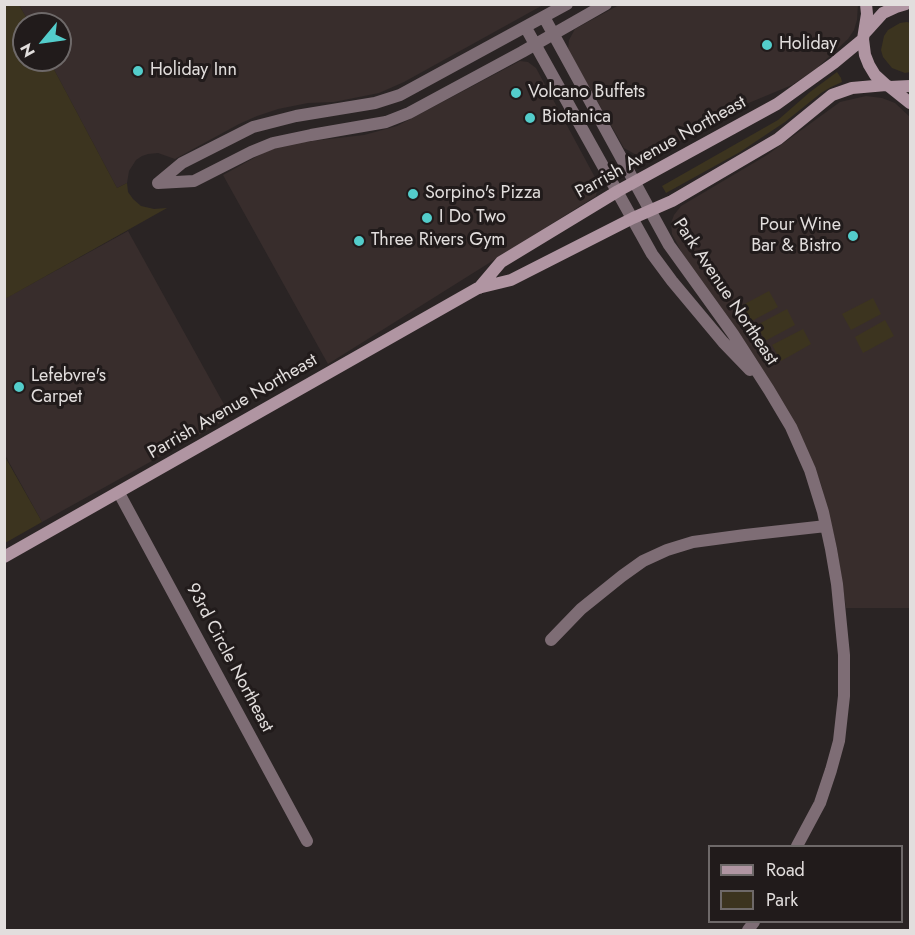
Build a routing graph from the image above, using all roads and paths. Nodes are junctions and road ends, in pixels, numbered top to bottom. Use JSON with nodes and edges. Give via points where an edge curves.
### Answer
{"nodes":[{"id":1,"x":567,"y":4,"type":"edge"},
{"id":2,"x":606,"y":4,"type":"edge"},
{"id":3,"x":866,"y":4,"type":"edge"},
{"id":4,"x":906,"y":4,"type":"edge"},
{"id":5,"x":544,"y":17,"type":"junction"},
{"id":6,"x":526,"y":28,"type":"junction"},
{"id":7,"x":554,"y":35,"type":"junction"},
{"id":8,"x":863,"y":37,"type":"junction"},
{"id":9,"x":535,"y":45,"type":"junction"},
{"id":10,"x":888,"y":86,"type":"junction"},
{"id":11,"x":910,"y":86,"type":"edge"},
{"id":12,"x":910,"y":103,"type":"edge"},
{"id":13,"x":635,"y":182,"type":"junction"},
{"id":14,"x":618,"y":192,"type":"junction"},
{"id":15,"x":650,"y":210,"type":"junction"},
{"id":16,"x":633,"y":218,"type":"junction"},
{"id":17,"x":478,"y":288,"type":"junction"},
{"id":18,"x":769,"y":390,"type":"junction"},
{"id":19,"x":119,"y":493,"type":"junction"},
{"id":20,"x":826,"y":526,"type":"junction"},
{"id":21,"x":4,"y":557,"type":"edge"},
{"id":22,"x":550,"y":640,"type":"dead end"},
{"id":23,"x":307,"y":841,"type":"dead end"},
{"id":24,"x":798,"y":845,"type":"edge"}],
"edges":[{"from":1,"to":5,"type":"street"},
{"from":2,"to":7,"type":"street"},
{"from":3,"to":8,"type":"main road"},
{"from":4,"to":8,"type":"main road","name":"Parrish Avenue Northeast","via":[[884,13]]},
{"from":5,"to":6,"type":"street"},
{"from":5,"to":7,"type":"street","name":"Park Avenue Northeast"},
{"from":6,"to":9,"type":"street","name":"Park Avenue Northeast"},
{"from":6,"to":9,"type":"street","via":[[400,95],[253,127],[182,163],[158,183],[194,181],[273,143],[386,122]]},
{"from":7,"to":9,"type":"street"},
{"from":7,"to":13,"type":"street","name":"Park Avenue Northeast"},
{"from":8,"to":10,"type":"main road","via":[[869,65]]},
{"from":8,"to":13,"type":"main road","name":"Parrish Avenue Northeast","via":[[777,104]]},
{"from":9,"to":14,"type":"street","name":"Park Avenue Northeast"},
{"from":10,"to":11,"type":"main road","name":"Parrish Avenue Northeast"},
{"from":10,"to":12,"type":"main road"},
{"from":10,"to":15,"type":"main road","name":"Parrish Avenue Northeast","via":[[852,88],[832,95],[778,139]]},
{"from":13,"to":14,"type":"main road","name":"Parrish Avenue Northeast"},
{"from":13,"to":15,"type":"street","name":"Park Avenue Northeast"},
{"from":14,"to":16,"type":"street","name":"Park Avenue Northeast"},
{"from":14,"to":17,"type":"main road","name":"Parrish Avenue Northeast","via":[[501,262]]},
{"from":15,"to":16,"type":"main road","name":"Parrish Avenue Northeast"},
{"from":15,"to":18,"type":"street","name":"Park Avenue Northeast","via":[[669,245]]},
{"from":16,"to":17,"type":"main road","name":"Parrish Avenue Northeast","via":[[511,280]]},
{"from":16,"to":18,"type":"street","name":"Park Avenue Northeast","via":[[672,281]]},
{"from":17,"to":19,"type":"main road","name":"Parrish Avenue Northeast"},
{"from":18,"to":20,"type":"street","name":"Park Avenue Northeast","via":[[810,470]]},
{"from":19,"to":21,"type":"main road","name":"Parrish Avenue Northeast"},
{"from":19,"to":23,"type":"street","name":"93rd Circle Northeast"},
{"from":20,"to":22,"type":"street","via":[[693,542],[667,550],[622,576]]},
{"from":20,"to":24,"type":"street","name":"Park Avenue Northeast","via":[[843,634],[843,718],[820,803]]}]}
